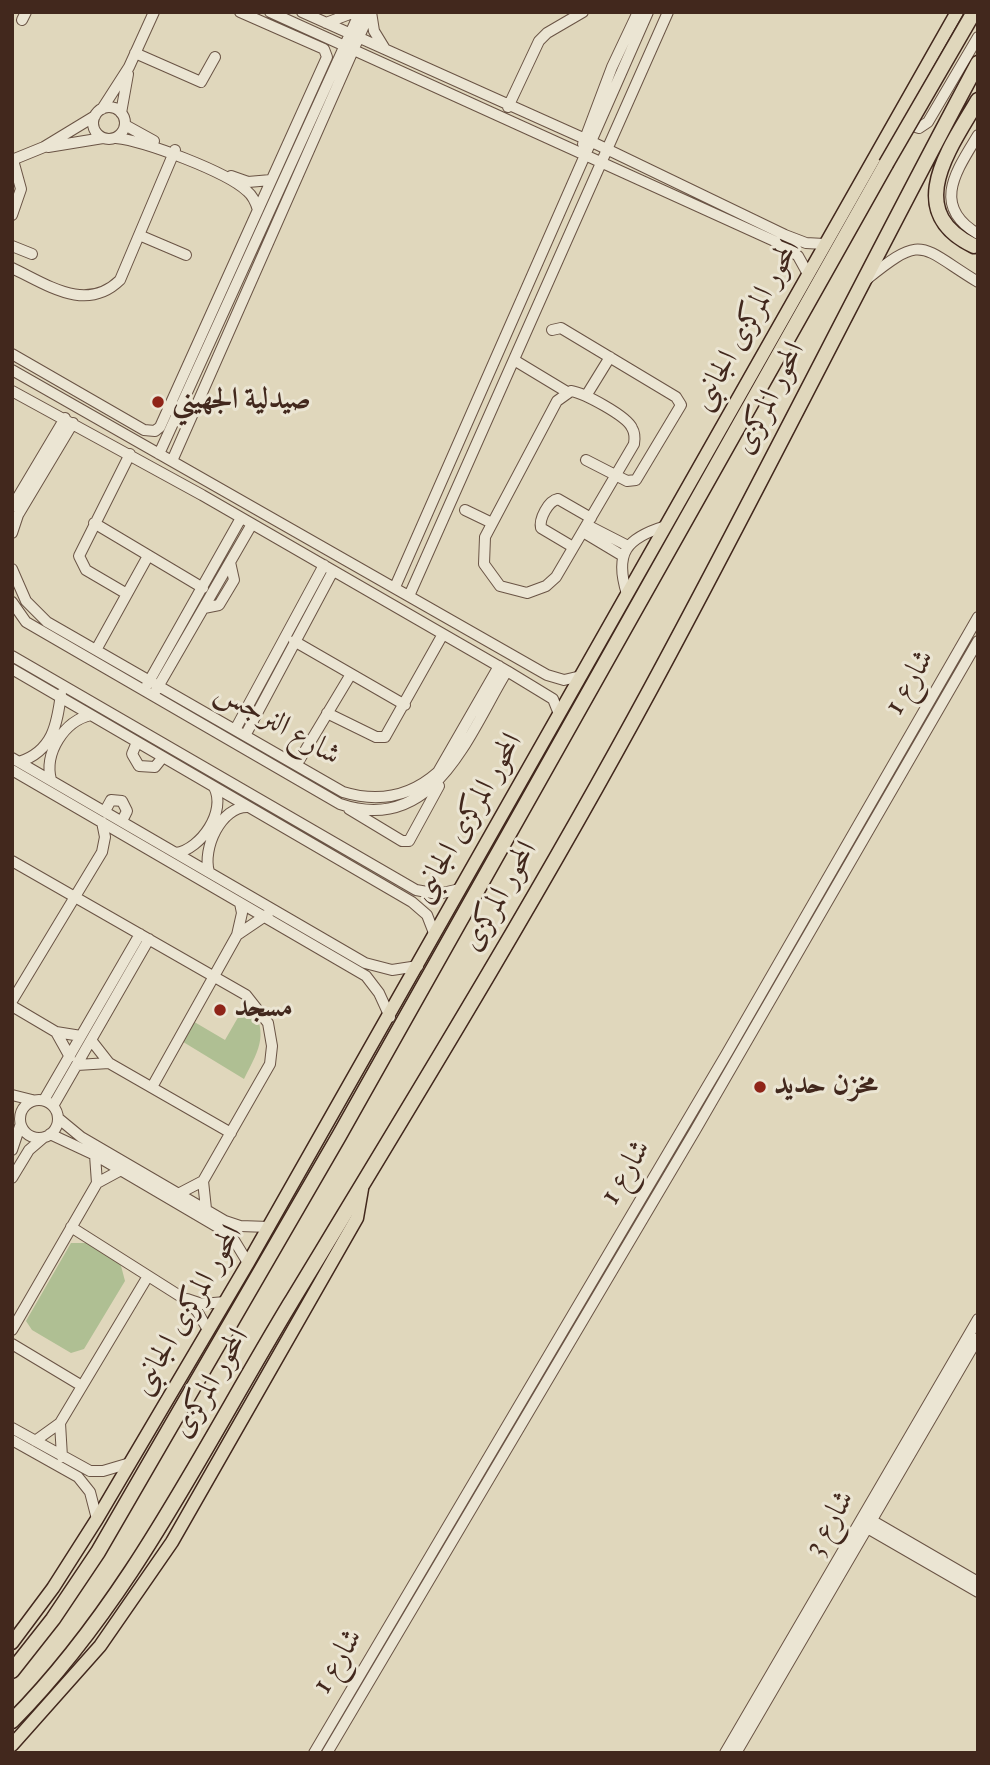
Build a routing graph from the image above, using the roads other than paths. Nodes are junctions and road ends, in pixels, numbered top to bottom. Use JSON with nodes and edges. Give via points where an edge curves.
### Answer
{"nodes":[{"id":1,"x":154,"y":12,"type":"edge"},
{"id":2,"x":240,"y":12,"type":"edge"},
{"id":3,"x":270,"y":12,"type":"edge"},
{"id":4,"x":302,"y":12,"type":"edge"},
{"id":5,"x":357,"y":12,"type":"edge"},
{"id":6,"x":371,"y":12,"type":"edge"},
{"id":7,"x":583,"y":12,"type":"edge"},
{"id":8,"x":638,"y":12,"type":"edge"},
{"id":9,"x":648,"y":12,"type":"edge"},
{"id":10,"x":667,"y":12,"type":"edge"},
{"id":11,"x":957,"y":12,"type":"edge"},
{"id":12,"x":974,"y":12,"type":"edge"},
{"id":13,"x":292,"y":22,"type":"junction"},
{"id":14,"x":326,"y":23,"type":"junction"},
{"id":15,"x":287,"y":33,"type":"junction"},
{"id":16,"x":355,"y":36,"type":"junction"},
{"id":17,"x":978,"y":37,"type":"edge"},
{"id":18,"x":350,"y":47,"type":"junction"},
{"id":19,"x":385,"y":50,"type":"junction"},
{"id":20,"x":135,"y":53,"type":"junction"},
{"id":21,"x":215,"y":57,"type":"dead end"},
{"id":22,"x":978,"y":63,"type":"edge"},
{"id":23,"x":130,"y":67,"type":"junction"},
{"id":24,"x":978,"y":100,"type":"edge"},
{"id":25,"x":308,"y":102,"type":"junction"},
{"id":26,"x":318,"y":106,"type":"junction"},
{"id":27,"x":508,"y":107,"type":"junction"},
{"id":28,"x":900,"y":111,"type":"junction"},
{"id":29,"x":98,"y":112,"type":"junction"},
{"id":30,"x":121,"y":113,"type":"junction"},
{"id":31,"x":125,"y":125,"type":"junction"},
{"id":32,"x":978,"y":135,"type":"edge"},
{"id":33,"x":103,"y":138,"type":"junction"},
{"id":34,"x":116,"y":138,"type":"junction"},
{"id":35,"x":588,"y":141,"type":"junction"},
{"id":36,"x":44,"y":148,"type":"junction"},
{"id":37,"x":607,"y":150,"type":"junction"},
{"id":38,"x":173,"y":152,"type":"junction"},
{"id":39,"x":583,"y":152,"type":"junction"},
{"id":40,"x":12,"y":160,"type":"edge"},
{"id":41,"x":602,"y":161,"type":"junction"},
{"id":42,"x":271,"y":180,"type":"junction"},
{"id":43,"x":258,"y":210,"type":"junction"},
{"id":44,"x":12,"y":215,"type":"edge"},
{"id":45,"x":139,"y":235,"type":"junction"},
{"id":46,"x":783,"y":239,"type":"junction"},
{"id":47,"x":976,"y":243,"type":"edge"},
{"id":48,"x":824,"y":244,"type":"junction"},
{"id":49,"x":12,"y":246,"type":"edge"},
{"id":50,"x":241,"y":247,"type":"junction"},
{"id":51,"x":252,"y":253,"type":"junction"},
{"id":52,"x":32,"y":254,"type":"dead end"},
{"id":53,"x":186,"y":255,"type":"dead end"},
{"id":54,"x":12,"y":268,"type":"edge"},
{"id":55,"x":807,"y":274,"type":"junction"},
{"id":56,"x":978,"y":282,"type":"edge"},
{"id":57,"x":858,"y":286,"type":"junction"},
{"id":58,"x":552,"y":330,"type":"dead end"},
{"id":59,"x":12,"y":354,"type":"edge"},
{"id":60,"x":610,"y":357,"type":"junction"},
{"id":61,"x":514,"y":360,"type":"junction"},
{"id":62,"x":12,"y":370,"type":"edge"},
{"id":63,"x":488,"y":379,"type":"junction"},
{"id":64,"x":30,"y":380,"type":"junction"},
{"id":65,"x":502,"y":388,"type":"junction"},
{"id":66,"x":13,"y":392,"type":"edge"},
{"id":67,"x":568,"y":392,"type":"junction"},
{"id":68,"x":586,"y":396,"type":"junction"},
{"id":69,"x":102,"y":405,"type":"junction"},
{"id":70,"x":476,"y":405,"type":"junction"},
{"id":71,"x":491,"y":413,"type":"junction"},
{"id":72,"x":94,"y":417,"type":"junction"},
{"id":73,"x":69,"y":420,"type":"junction"},
{"id":74,"x":130,"y":454,"type":"junction"},
{"id":75,"x":159,"y":454,"type":"junction"},
{"id":76,"x":586,"y":460,"type":"dead end"},
{"id":77,"x":172,"y":461,"type":"junction"},
{"id":78,"x":617,"y":475,"type":"junction"},
{"id":79,"x":209,"y":481,"type":"junction"},
{"id":80,"x":202,"y":495,"type":"junction"},
{"id":81,"x":12,"y":507,"type":"edge"},
{"id":82,"x":465,"y":510,"type":"dead end"},
{"id":83,"x":241,"y":517,"type":"junction"},
{"id":84,"x":94,"y":523,"type":"junction"},
{"id":85,"x":492,"y":523,"type":"junction"},
{"id":86,"x":252,"y":524,"type":"junction"},
{"id":87,"x":587,"y":525,"type":"junction"},
{"id":88,"x":666,"y":526,"type":"junction"},
{"id":89,"x":12,"y":533,"type":"edge"},
{"id":90,"x":573,"y":547,"type":"junction"},
{"id":91,"x":625,"y":551,"type":"junction"},
{"id":92,"x":148,"y":555,"type":"junction"},
{"id":93,"x":328,"y":568,"type":"junction"},
{"id":94,"x":12,"y":569,"type":"edge"},
{"id":95,"x":395,"y":587,"type":"junction"},
{"id":96,"x":203,"y":588,"type":"junction"},
{"id":97,"x":127,"y":594,"type":"junction"},
{"id":98,"x":627,"y":594,"type":"junction"},
{"id":99,"x":410,"y":596,"type":"junction"},
{"id":100,"x":12,"y":602,"type":"edge"},
{"id":101,"x":12,"y":614,"type":"edge"},
{"id":102,"x":978,"y":617,"type":"edge"},
{"id":103,"x":26,"y":622,"type":"junction"},
{"id":104,"x":443,"y":634,"type":"junction"},
{"id":105,"x":294,"y":641,"type":"junction"},
{"id":106,"x":978,"y":641,"type":"edge"},
{"id":107,"x":96,"y":650,"type":"junction"},
{"id":108,"x":12,"y":656,"type":"edge"},
{"id":109,"x":955,"y":656,"type":"junction"},
{"id":110,"x":965,"y":662,"type":"junction"},
{"id":111,"x":503,"y":668,"type":"junction"},
{"id":112,"x":12,"y":669,"type":"edge"},
{"id":113,"x":351,"y":674,"type":"junction"},
{"id":114,"x":547,"y":674,"type":"junction"},
{"id":115,"x":581,"y":676,"type":"junction"},
{"id":116,"x":151,"y":688,"type":"junction"},
{"id":117,"x":537,"y":688,"type":"junction"},
{"id":118,"x":62,"y":692,"type":"junction"},
{"id":119,"x":405,"y":705,"type":"junction"},
{"id":120,"x":327,"y":713,"type":"junction"},
{"id":121,"x":559,"y":714,"type":"junction"},
{"id":122,"x":91,"y":715,"type":"junction"},
{"id":123,"x":236,"y":728,"type":"junction"},
{"id":124,"x":246,"y":734,"type":"junction"},
{"id":125,"x":137,"y":742,"type":"junction"},
{"id":126,"x":163,"y":757,"type":"junction"},
{"id":127,"x":14,"y":763,"type":"edge"},
{"id":128,"x":297,"y":764,"type":"junction"},
{"id":129,"x":443,"y":777,"type":"junction"},
{"id":130,"x":51,"y":780,"type":"junction"},
{"id":131,"x":214,"y":787,"type":"junction"},
{"id":132,"x":340,"y":804,"type":"junction"},
{"id":133,"x":249,"y":807,"type":"junction"},
{"id":134,"x":105,"y":811,"type":"junction"},
{"id":135,"x":102,"y":822,"type":"junction"},
{"id":136,"x":126,"y":828,"type":"junction"},
{"id":137,"x":102,"y":852,"type":"junction"},
{"id":138,"x":176,"y":853,"type":"junction"},
{"id":139,"x":12,"y":861,"type":"edge"},
{"id":140,"x":209,"y":872,"type":"junction"},
{"id":141,"x":460,"y":890,"type":"junction"},
{"id":142,"x":75,"y":897,"type":"junction"},
{"id":143,"x":240,"y":903,"type":"junction"},
{"id":144,"x":271,"y":908,"type":"junction"},
{"id":145,"x":265,"y":918,"type":"junction"},
{"id":146,"x":434,"y":933,"type":"junction"},
{"id":147,"x":237,"y":935,"type":"junction"},
{"id":148,"x":145,"y":937,"type":"junction"},
{"id":149,"x":418,"y":965,"type":"junction"},
{"id":150,"x":781,"y":970,"type":"junction"},
{"id":151,"x":214,"y":976,"type":"junction"},
{"id":152,"x":12,"y":1001,"type":"edge"},
{"id":153,"x":12,"y":1006,"type":"edge"},
{"id":154,"x":390,"y":1017,"type":"junction"},
{"id":155,"x":56,"y":1032,"type":"junction"},
{"id":156,"x":86,"y":1038,"type":"junction"},
{"id":157,"x":70,"y":1056,"type":"junction"},
{"id":158,"x":109,"y":1063,"type":"junction"},
{"id":159,"x":77,"y":1065,"type":"junction"},
{"id":160,"x":152,"y":1087,"type":"junction"},
{"id":161,"x":12,"y":1095,"type":"edge"},
{"id":162,"x":32,"y":1100,"type":"junction"},
{"id":163,"x":49,"y":1103,"type":"junction"},
{"id":164,"x":12,"y":1113,"type":"edge"},
{"id":165,"x":58,"y":1118,"type":"junction"},
{"id":166,"x":20,"y":1124,"type":"junction"},
{"id":167,"x":325,"y":1129,"type":"junction"},
{"id":168,"x":231,"y":1133,"type":"junction"},
{"id":169,"x":47,"y":1136,"type":"junction"},
{"id":170,"x":339,"y":1136,"type":"junction"},
{"id":171,"x":12,"y":1150,"type":"edge"},
{"id":172,"x":95,"y":1155,"type":"junction"},
{"id":173,"x":121,"y":1170,"type":"junction"},
{"id":174,"x":12,"y":1178,"type":"edge"},
{"id":175,"x":203,"y":1181,"type":"junction"},
{"id":176,"x":97,"y":1183,"type":"junction"},
{"id":177,"x":362,"y":1189,"type":"junction"},
{"id":178,"x":180,"y":1193,"type":"junction"},
{"id":179,"x":206,"y":1209,"type":"junction"},
{"id":180,"x":71,"y":1227,"type":"junction"},
{"id":181,"x":268,"y":1227,"type":"junction"},
{"id":182,"x":248,"y":1263,"type":"junction"},
{"id":183,"x":148,"y":1276,"type":"junction"},
{"id":184,"x":183,"y":1298,"type":"junction"},
{"id":185,"x":225,"y":1302,"type":"junction"},
{"id":186,"x":978,"y":1319,"type":"edge"},
{"id":187,"x":208,"y":1330,"type":"junction"},
{"id":188,"x":12,"y":1331,"type":"edge"},
{"id":189,"x":978,"y":1338,"type":"edge"},
{"id":190,"x":12,"y":1344,"type":"edge"},
{"id":191,"x":82,"y":1386,"type":"junction"},
{"id":192,"x":60,"y":1423,"type":"junction"},
{"id":193,"x":12,"y":1428,"type":"edge"},
{"id":194,"x":12,"y":1440,"type":"edge"},
{"id":195,"x":35,"y":1441,"type":"junction"},
{"id":196,"x":62,"y":1457,"type":"junction"},
{"id":197,"x":130,"y":1463,"type":"junction"},
{"id":198,"x":97,"y":1519,"type":"junction"},
{"id":199,"x":865,"y":1521,"type":"junction"},
{"id":200,"x":978,"y":1582,"type":"edge"},
{"id":201,"x":978,"y":1592,"type":"edge"},
{"id":202,"x":12,"y":1643,"type":"edge"},
{"id":203,"x":12,"y":1671,"type":"edge"},
{"id":204,"x":754,"y":1713,"type":"junction"},
{"id":205,"x":12,"y":1721,"type":"edge"},
{"id":206,"x":12,"y":1745,"type":"edge"},
{"id":207,"x":314,"y":1753,"type":"edge"},
{"id":208,"x":327,"y":1753,"type":"edge"},
{"id":209,"x":725,"y":1753,"type":"edge"},
{"id":210,"x":736,"y":1753,"type":"edge"}],
"edges":[{"from":1,"to":20,"type":"street"},
{"from":2,"to":15,"type":"street"},
{"from":3,"to":13,"type":"street"},
{"from":4,"to":14,"type":"street"},
{"from":5,"to":14,"type":"street"},
{"from":5,"to":16,"type":"street"},
{"from":6,"to":16,"type":"street"},
{"from":6,"to":19,"type":"street","via":[[374,31]]},
{"from":7,"to":27,"type":"street","via":[[539,41]]},
{"from":8,"to":35,"type":"street","via":[[612,67]]},
{"from":9,"to":35,"type":"street"},
{"from":10,"to":37,"type":"street"},
{"from":11,"to":28,"type":"main road","name":"المحور المركزى الجانبى"},
{"from":12,"to":170,"type":"highway","name":"المحور المركزى","bridge":true},
{"from":13,"to":15,"type":"street"},
{"from":13,"to":18,"type":"street"},
{"from":14,"to":16,"type":"street"},
{"from":15,"to":25,"type":"street","via":[[327,52]]},
{"from":16,"to":18,"type":"street"},
{"from":16,"to":19,"type":"street"},
{"from":17,"to":28,"type":"street","via":[[928,122],[912,128]]},
{"from":18,"to":26,"type":"street"},
{"from":18,"to":39,"type":"street"},
{"from":18,"to":77,"type":"street"},
{"from":19,"to":27,"type":"street"},
{"from":20,"to":21,"type":"street","via":[[201,82]]},
{"from":20,"to":23,"type":"street"},
{"from":22,"to":57,"type":"highway","name":"المحور المركزى"},
{"from":23,"to":29,"type":"street"},
{"from":23,"to":30,"type":"street"},
{"from":24,"to":47,"type":"highway","via":[[940,165],[935,189],[948,227]]},
{"from":25,"to":26,"type":"street"},
{"from":25,"to":42,"type":"street"},
{"from":26,"to":51,"type":"street"},
{"from":27,"to":35,"type":"street"},
{"from":28,"to":48,"type":"main road","name":"المحور المركزى الجانبى"},
{"from":29,"to":30,"type":"street","via":[[114,108]]},
{"from":29,"to":33,"type":"street","via":[[95,132]]},
{"from":29,"to":36,"type":"street"},
{"from":30,"to":31,"type":"street"},
{"from":31,"to":34,"type":"street"},
{"from":31,"to":38,"type":"street"},
{"from":32,"to":47,"type":"street","via":[[954,176],[951,194],[955,212]]},
{"from":33,"to":34,"type":"street"},
{"from":33,"to":36,"type":"street"},
{"from":34,"to":38,"type":"street"},
{"from":35,"to":37,"type":"street"},
{"from":35,"to":39,"type":"street"},
{"from":36,"to":40,"type":"street"},
{"from":37,"to":41,"type":"street"},
{"from":37,"to":46,"type":"street"},
{"from":38,"to":42,"type":"street","via":[[248,182]]},
{"from":38,"to":43,"type":"street","via":[[246,189]]},
{"from":38,"to":45,"type":"street"},
{"from":39,"to":41,"type":"street"},
{"from":39,"to":63,"type":"street"},
{"from":40,"to":44,"type":"street","via":[[21,189]]},
{"from":41,"to":46,"type":"street"},
{"from":41,"to":61,"type":"street"},
{"from":42,"to":43,"type":"street"},
{"from":43,"to":50,"type":"street"},
{"from":45,"to":53,"type":"street"},
{"from":45,"to":54,"type":"street","via":[[120,280],[91,296],[70,295]]},
{"from":46,"to":48,"type":"street"},
{"from":46,"to":55,"type":"street"},
{"from":48,"to":55,"type":"main road","name":"المحور المركزى الجانبى"},
{"from":49,"to":52,"type":"street"},
{"from":50,"to":51,"type":"street"},
{"from":50,"to":69,"type":"street","via":[[160,427],[144,430]]},
{"from":51,"to":75,"type":"street"},
{"from":55,"to":88,"type":"main road","name":"المحور المركزى الجانبى"},
{"from":56,"to":57,"type":"street","via":[[930,252],[915,248],[901,252]]},
{"from":57,"to":177,"type":"highway","name":"المحور المركزى","via":[[652,686]]},
{"from":58,"to":60,"type":"street","via":[[561,328]]},
{"from":59,"to":69,"type":"street"},
{"from":60,"to":68,"type":"street"},
{"from":60,"to":78,"type":"street","via":[[676,397],[681,405],[638,478],[629,481]]},
{"from":61,"to":65,"type":"street"},
{"from":61,"to":67,"type":"street"},
{"from":62,"to":64,"type":"street"},
{"from":63,"to":65,"type":"street","via":[[494,388]]},
{"from":63,"to":70,"type":"street"},
{"from":64,"to":66,"type":"street"},
{"from":64,"to":72,"type":"street"},
{"from":65,"to":71,"type":"street"},
{"from":66,"to":73,"type":"street"},
{"from":67,"to":68,"type":"street"},
{"from":67,"to":85,"type":"street","via":[[559,397]]},
{"from":68,"to":78,"type":"street","via":[[627,421],[634,432],[634,444]]},
{"from":69,"to":72,"type":"street"},
{"from":70,"to":71,"type":"street","via":[[484,404]]},
{"from":70,"to":95,"type":"street"},
{"from":71,"to":99,"type":"street"},
{"from":72,"to":75,"type":"street"},
{"from":73,"to":74,"type":"street"},
{"from":73,"to":81,"type":"street"},
{"from":73,"to":89,"type":"street"},
{"from":74,"to":80,"type":"street"},
{"from":74,"to":84,"type":"street"},
{"from":75,"to":77,"type":"street"},
{"from":76,"to":78,"type":"street"},
{"from":77,"to":79,"type":"street"},
{"from":78,"to":87,"type":"street"},
{"from":79,"to":80,"type":"street"},
{"from":79,"to":95,"type":"street"},
{"from":80,"to":83,"type":"street"},
{"from":82,"to":85,"type":"street"},
{"from":83,"to":86,"type":"street"},
{"from":83,"to":96,"type":"street"},
{"from":84,"to":92,"type":"street"},
{"from":84,"to":97,"type":"street","via":[[80,550],[80,561],[86,570]]},
{"from":85,"to":90,"type":"street","via":[[483,544],[484,564],[495,582],[513,592],[534,592],[546,586]]},
{"from":86,"to":93,"type":"street"},
{"from":86,"to":116,"type":"street"},
{"from":87,"to":90,"type":"street"},
{"from":87,"to":90,"type":"street","via":[[558,499],[551,502],[541,528]]},
{"from":87,"to":91,"type":"street"},
{"from":88,"to":91,"type":"street","via":[[640,535]]},
{"from":88,"to":98,"type":"main road","name":"المحور المركزى الجانبى"},
{"from":91,"to":98,"type":"street","via":[[621,572]]},
{"from":92,"to":96,"type":"street"},
{"from":92,"to":97,"type":"street"},
{"from":93,"to":104,"type":"street"},
{"from":93,"to":105,"type":"street"},
{"from":93,"to":123,"type":"street"},
{"from":94,"to":107,"type":"street","name":"شارع النرجس","via":[[18,588],[35,612]]},
{"from":95,"to":99,"type":"street"},
{"from":96,"to":116,"type":"street"},
{"from":97,"to":107,"type":"street"},
{"from":98,"to":115,"type":"main road","name":"المحور المركزى الجانبى"},
{"from":99,"to":114,"type":"street"},
{"from":100,"to":103,"type":"street","name":"شارع النرجس"},
{"from":101,"to":103,"type":"street"},
{"from":102,"to":109,"type":"street","name":"شارع 1"},
{"from":103,"to":116,"type":"street","name":"شارع النرجس"},
{"from":104,"to":111,"type":"street"},
{"from":104,"to":119,"type":"street"},
{"from":105,"to":113,"type":"street"},
{"from":105,"to":124,"type":"street"},
{"from":106,"to":110,"type":"street","name":"شارع 1"},
{"from":107,"to":116,"type":"street","name":"شارع النرجس"},
{"from":108,"to":118,"type":"street"},
{"from":109,"to":110,"type":"street"},
{"from":109,"to":150,"type":"street","name":"شارع 1"},
{"from":110,"to":150,"type":"street","name":"شارع 1"},
{"from":111,"to":117,"type":"street"},
{"from":111,"to":128,"type":"street","name":"شارع النرجس","via":[[438,772],[414,790],[386,798],[357,796]]},
{"from":111,"to":129,"type":"street","name":"شارع النرجس"},
{"from":112,"to":118,"type":"street"},
{"from":113,"to":119,"type":"street"},
{"from":113,"to":120,"type":"street"},
{"from":114,"to":115,"type":"street","via":[[564,680]]},
{"from":114,"to":117,"type":"street"},
{"from":115,"to":121,"type":"main road","name":"المحور المركزى الجانبى"},
{"from":116,"to":123,"type":"street","name":"شارع النرجس"},
{"from":116,"to":132,"type":"street","name":"شارع النرجس"},
{"from":117,"to":121,"type":"street","via":[[553,699]]},
{"from":118,"to":122,"type":"street"},
{"from":118,"to":127,"type":"street","via":[[60,716],[41,750]]},
{"from":118,"to":141,"type":"street","via":[[416,890],[438,894]]},
{"from":119,"to":120,"type":"street","via":[[389,734],[381,738]]},
{"from":120,"to":128,"type":"street"},
{"from":121,"to":141,"type":"main road","name":"المحور المركزى الجانبى"},
{"from":122,"to":125,"type":"street"},
{"from":122,"to":130,"type":"street","via":[[66,727],[51,754]]},
{"from":123,"to":124,"type":"street","name":"شارع النرجس"},
{"from":124,"to":128,"type":"street","name":"شارع النرجس"},
{"from":125,"to":126,"type":"street"},
{"from":125,"to":126,"type":"street","via":[[132,754],[139,766],[155,767]]},
{"from":126,"to":131,"type":"street"},
{"from":127,"to":130,"type":"street"},
{"from":127,"to":135,"type":"street"},
{"from":129,"to":132,"type":"street","name":"شارع النرجس","via":[[402,806],[364,810]]},
{"from":129,"to":132,"type":"street","via":[[409,841]]},
{"from":130,"to":134,"type":"street"},
{"from":131,"to":133,"type":"street"},
{"from":131,"to":138,"type":"street","via":[[218,809],[200,842]]},
{"from":133,"to":140,"type":"street","via":[[227,814],[208,848]]},
{"from":133,"to":146,"type":"street","via":[[412,902],[427,915]]},
{"from":134,"to":136,"type":"street"},
{"from":134,"to":136,"type":"street","via":[[111,800],[122,801]]},
{"from":135,"to":136,"type":"street"},
{"from":135,"to":137,"type":"street"},
{"from":136,"to":137,"type":"street"},
{"from":136,"to":138,"type":"street"},
{"from":136,"to":143,"type":"street"},
{"from":137,"to":142,"type":"street"},
{"from":138,"to":140,"type":"street"},
{"from":139,"to":142,"type":"street"},
{"from":140,"to":144,"type":"street"},
{"from":141,"to":146,"type":"main road","name":"المحور المركزى الجانبى"},
{"from":142,"to":148,"type":"street"},
{"from":142,"to":152,"type":"street"},
{"from":143,"to":145,"type":"street"},
{"from":143,"to":147,"type":"street"},
{"from":144,"to":145,"type":"street"},
{"from":144,"to":149,"type":"street","via":[[372,966],[403,970]]},
{"from":145,"to":147,"type":"street"},
{"from":145,"to":154,"type":"street","via":[[366,976]]},
{"from":146,"to":149,"type":"main road","name":"المحور المركزى الجانبى"},
{"from":147,"to":151,"type":"street"},
{"from":148,"to":151,"type":"street"},
{"from":148,"to":156,"type":"street"},
{"from":149,"to":154,"type":"main road","name":"المحور المركزى الجانبى"},
{"from":150,"to":207,"type":"street","name":"شارع 1"},
{"from":150,"to":208,"type":"street","name":"شارع 1"},
{"from":151,"to":160,"type":"street"},
{"from":151,"to":168,"type":"street","via":[[255,1003],[271,1034],[268,1069]]},
{"from":153,"to":155,"type":"street"},
{"from":154,"to":167,"type":"main road","name":"المحور المركزى الجانبى"},
{"from":155,"to":156,"type":"street"},
{"from":155,"to":157,"type":"street"},
{"from":156,"to":157,"type":"street"},
{"from":156,"to":158,"type":"street"},
{"from":156,"to":159,"type":"street"},
{"from":157,"to":163,"type":"street"},
{"from":158,"to":159,"type":"street"},
{"from":158,"to":160,"type":"street"},
{"from":159,"to":163,"type":"street"},
{"from":160,"to":168,"type":"street"},
{"from":161,"to":162,"type":"street"},
{"from":162,"to":163,"type":"street"},
{"from":162,"to":166,"type":"street","via":[[20,1111]]},
{"from":163,"to":165,"type":"street"},
{"from":164,"to":166,"type":"street"},
{"from":165,"to":169,"type":"street"},
{"from":165,"to":178,"type":"street","via":[[81,1137]]},
{"from":166,"to":169,"type":"street","via":[[32,1137]]},
{"from":166,"to":171,"type":"street"},
{"from":167,"to":170,"type":"highway"},
{"from":167,"to":181,"type":"main road","name":"المحور المركزى الجانبى"},
{"from":168,"to":175,"type":"street"},
{"from":169,"to":172,"type":"street"},
{"from":169,"to":174,"type":"street","via":[[29,1150]]},
{"from":170,"to":203,"type":"highway","name":"المحور المركزى","via":[[98,1552]]},
{"from":172,"to":173,"type":"street"},
{"from":172,"to":176,"type":"street"},
{"from":173,"to":176,"type":"street"},
{"from":173,"to":182,"type":"street","via":[[229,1235]]},
{"from":175,"to":178,"type":"street"},
{"from":175,"to":179,"type":"street"},
{"from":176,"to":180,"type":"street"},
{"from":177,"to":205,"type":"highway","name":"المحور المركزى","via":[[153,1536],[101,1615]]},
{"from":177,"to":206,"type":"main road","via":[[357,1218],[172,1542],[100,1646]]},
{"from":178,"to":179,"type":"street"},
{"from":179,"to":181,"type":"street","via":[[240,1226]]},
{"from":180,"to":183,"type":"street"},
{"from":180,"to":188,"type":"street"},
{"from":181,"to":182,"type":"main road","name":"المحور المركزى الجانبى"},
{"from":182,"to":185,"type":"main road","name":"المحور المركزى الجانبى"},
{"from":183,"to":184,"type":"street"},
{"from":183,"to":191,"type":"street"},
{"from":184,"to":185,"type":"street","via":[[202,1304]]},
{"from":184,"to":187,"type":"street"},
{"from":185,"to":187,"type":"main road","name":"المحور المركزى الجانبى"},
{"from":186,"to":199,"type":"street","name":"شارع 3"},
{"from":187,"to":197,"type":"main road","name":"المحور المركزى الجانبى"},
{"from":189,"to":199,"type":"street","name":"شارع 3"},
{"from":190,"to":191,"type":"street"},
{"from":191,"to":192,"type":"street"},
{"from":192,"to":195,"type":"street"},
{"from":192,"to":196,"type":"street"},
{"from":193,"to":195,"type":"street"},
{"from":194,"to":198,"type":"street","via":[[78,1477],[90,1492]]},
{"from":195,"to":196,"type":"street"},
{"from":196,"to":197,"type":"street","via":[[97,1471]]},
{"from":197,"to":198,"type":"main road","name":"المحور المركزى الجانبى"},
{"from":198,"to":202,"type":"main road","name":"المحور المركزى الجانبى"},
{"from":199,"to":200,"type":"street"},
{"from":199,"to":201,"type":"street"},
{"from":199,"to":204,"type":"street","name":"شارع 3"},
{"from":204,"to":209,"type":"street","name":"شارع 3"},
{"from":204,"to":210,"type":"street","name":"شارع 3"}]}
